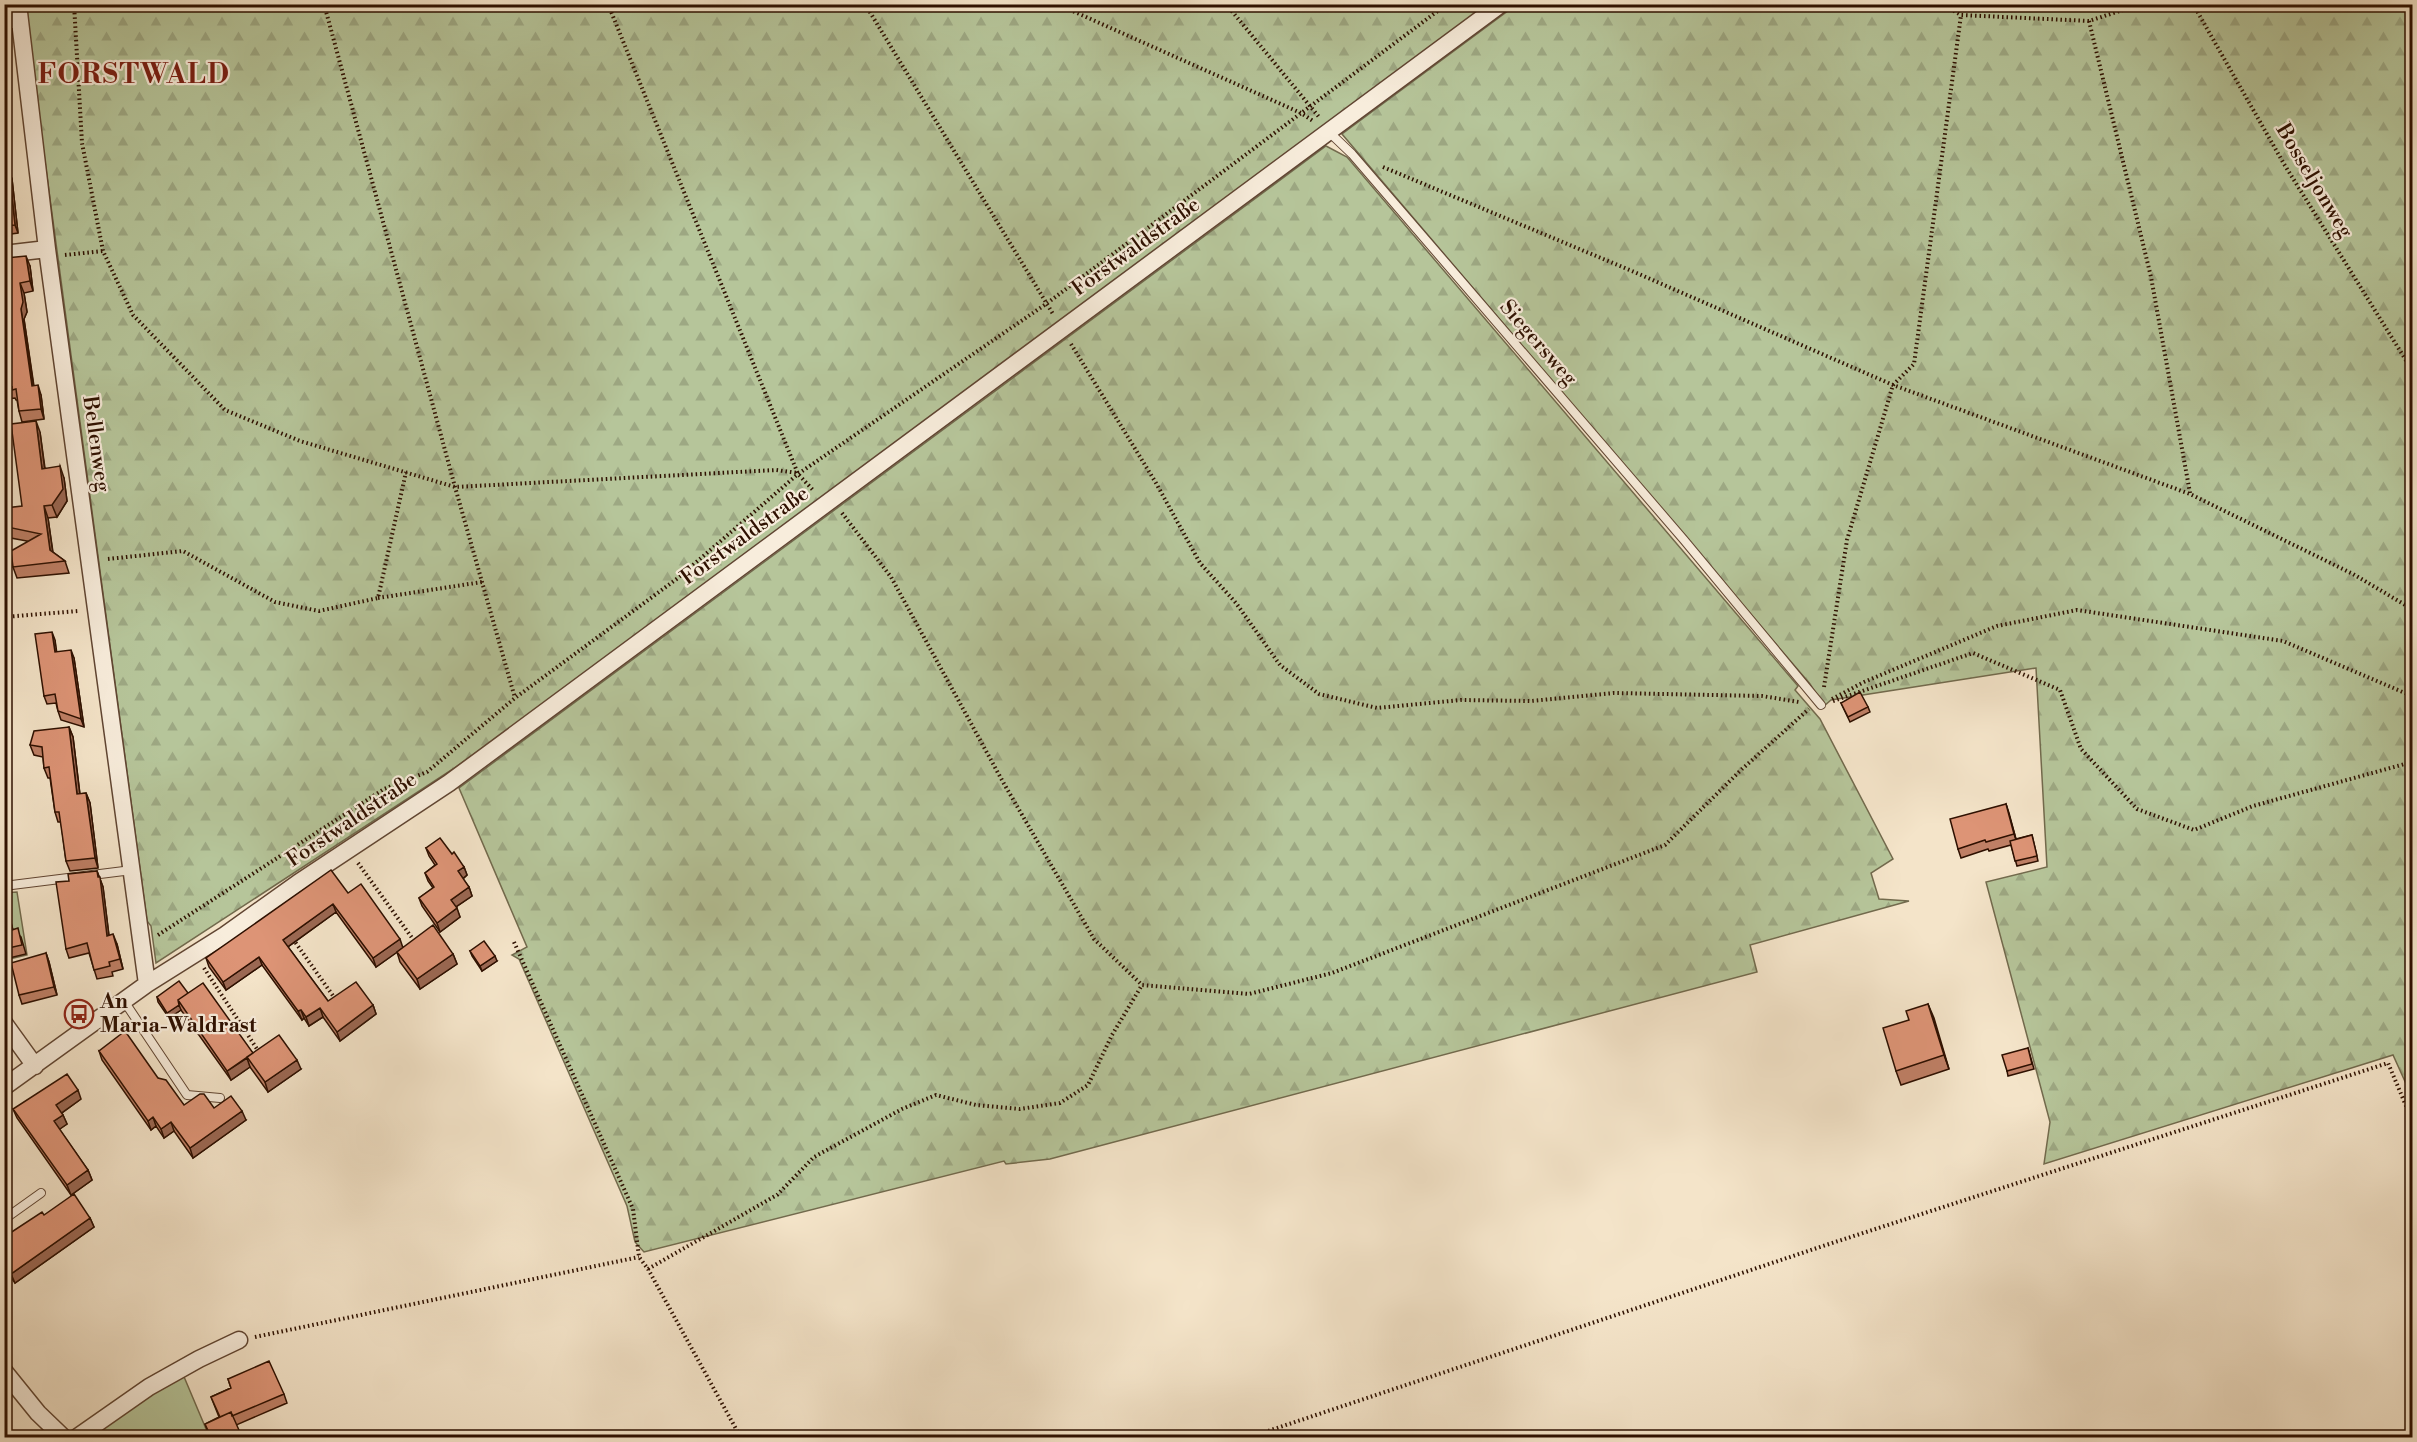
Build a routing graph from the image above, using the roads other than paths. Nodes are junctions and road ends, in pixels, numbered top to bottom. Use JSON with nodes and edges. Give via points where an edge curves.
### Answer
{"nodes":[{"id":1,"x":18,"y":4,"type":"edge"},
{"id":2,"x":1501,"y":4,"type":"edge"},
{"id":3,"x":12,"y":24,"type":"edge"},
{"id":4,"x":1330,"y":133,"type":"junction"},
{"id":5,"x":47,"y":249,"type":"junction"},
{"id":6,"x":4,"y":254,"type":"edge"},
{"id":7,"x":1821,"y":705,"type":"road end"},
{"id":8,"x":133,"y":869,"type":"junction"},
{"id":9,"x":4,"y":886,"type":"edge"},
{"id":10,"x":147,"y":984,"type":"junction"},
{"id":11,"x":124,"y":1001,"type":"junction"},
{"id":12,"x":4,"y":1023,"type":"edge"},
{"id":13,"x":35,"y":1066,"type":"junction"},
{"id":14,"x":4,"y":1087,"type":"edge"},
{"id":15,"x":220,"y":1098,"type":"dead end"},
{"id":16,"x":42,"y":1193,"type":"dead end"},
{"id":17,"x":4,"y":1217,"type":"edge"},
{"id":18,"x":239,"y":1340,"type":"road end"},
{"id":19,"x":4,"y":1371,"type":"edge"},
{"id":20,"x":64,"y":1437,"type":"edge"},
{"id":21,"x":76,"y":1437,"type":"edge"}],
"edges":[{"from":1,"to":3,"type":"street","name":"Bellenweg"},
{"from":2,"to":4,"type":"street","name":"Forstwaldstraße"},
{"from":3,"to":5,"type":"street","name":"Bellenweg"},
{"from":4,"to":7,"type":"lane","name":"Siegersweg","via":[[1676,531]]},
{"from":4,"to":10,"type":"street","name":"Forstwaldstraße","via":[[449,783]]},
{"from":5,"to":6,"type":"street"},
{"from":5,"to":8,"type":"street","name":"Bellenweg"},
{"from":8,"to":9,"type":"lane"},
{"from":8,"to":10,"type":"street","name":"Bellenweg"},
{"from":10,"to":11,"type":"street","name":"Forstwaldstraße"},
{"from":11,"to":13,"type":"street","name":"Forstwaldstraße"},
{"from":11,"to":15,"type":"lane","via":[[187,1095]]},
{"from":12,"to":13,"type":"street"},
{"from":13,"to":14,"type":"street","name":"Forstwaldstraße"},
{"from":16,"to":17,"type":"lane"},
{"from":18,"to":21,"type":"street","via":[[149,1387]]},
{"from":19,"to":20,"type":"street","via":[[38,1413]]}]}
